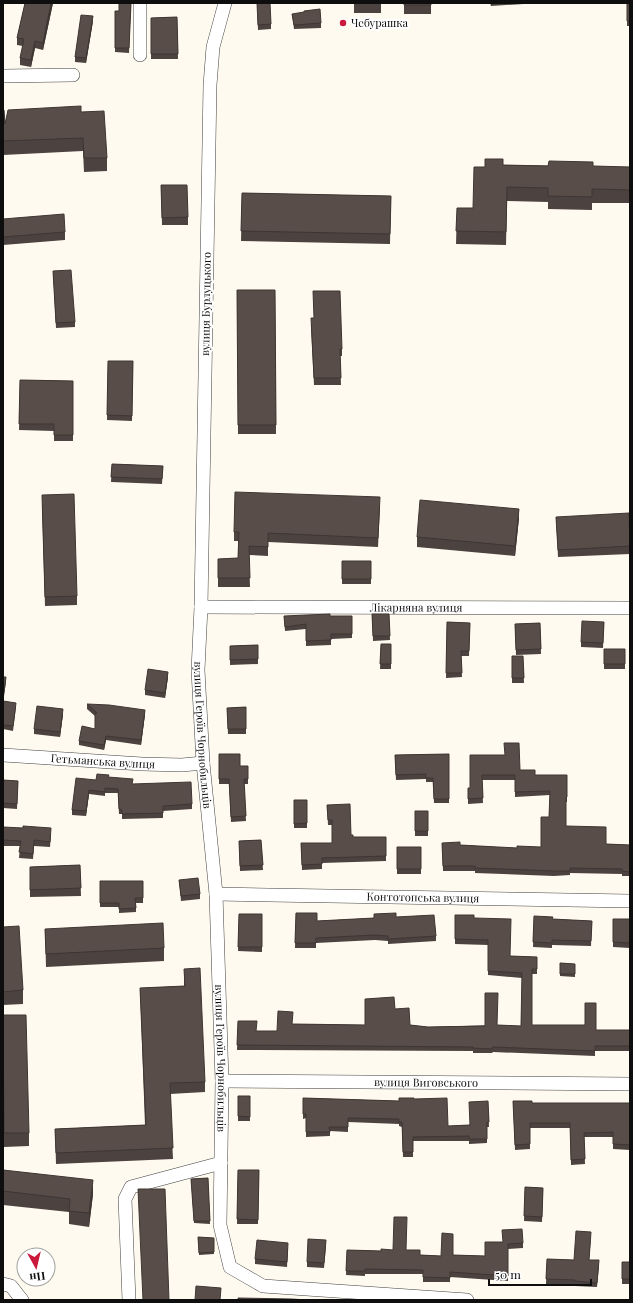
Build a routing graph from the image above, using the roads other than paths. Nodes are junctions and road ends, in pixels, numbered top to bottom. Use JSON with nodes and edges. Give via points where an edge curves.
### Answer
{"nodes":[{"id":1,"x":140,"y":3,"type":"edge"},
{"id":2,"x":225,"y":3,"type":"edge"},
{"id":3,"x":140,"y":55,"type":"dead end"},
{"id":4,"x":74,"y":75,"type":"dead end"},
{"id":5,"x":3,"y":76,"type":"edge"},
{"id":6,"x":201,"y":607,"type":"junction"},
{"id":7,"x":630,"y":608,"type":"edge"},
{"id":8,"x":3,"y":755,"type":"edge"},
{"id":9,"x":204,"y":763,"type":"junction"},
{"id":10,"x":216,"y":894,"type":"junction"},
{"id":11,"x":630,"y":901,"type":"edge"},
{"id":12,"x":222,"y":1081,"type":"junction"},
{"id":13,"x":630,"y":1084,"type":"edge"},
{"id":14,"x":221,"y":1163,"type":"junction"},
{"id":15,"x":3,"y":1284,"type":"edge"},
{"id":16,"x":329,"y":1295,"type":"edge"},
{"id":17,"x":22,"y":1300,"type":"edge"},
{"id":18,"x":129,"y":1300,"type":"edge"},
{"id":19,"x":467,"y":1300,"type":"edge"}],
"edges":[{"from":1,"to":3,"type":"street"},
{"from":2,"to":6,"type":"street","name":"вулиця Бурлуцького","via":[[213,47],[210,85]]},
{"from":4,"to":5,"type":"street"},
{"from":6,"to":7,"type":"street","name":"Лікарняна вулиця"},
{"from":6,"to":9,"type":"street","name":"вулиця Героїв Чорнобильців","via":[[198,670]]},
{"from":8,"to":9,"type":"street","name":"Гетьманська вулиця","via":[[142,764]]},
{"from":9,"to":10,"type":"street","name":"вулиця Героїв Чорнобильців"},
{"from":10,"to":11,"type":"street","name":"Контотопська вулиця"},
{"from":10,"to":12,"type":"street","name":"вулиця Героїв Чорнобильців"},
{"from":12,"to":13,"type":"street","name":"вулиця Виговського"},
{"from":12,"to":14,"type":"street","name":"вулиця Героїв Чорнобильців"},
{"from":14,"to":16,"type":"street","name":"вулиця Героїв Чорнобильців","via":[[220,1225],[230,1267],[263,1286]]},
{"from":14,"to":18,"type":"street","via":[[131,1187],[125,1199]]},
{"from":15,"to":17,"type":"street","via":[[11,1286]]},
{"from":16,"to":19,"type":"street","name":"вулиця Героїв Чорнобильців"}]}
